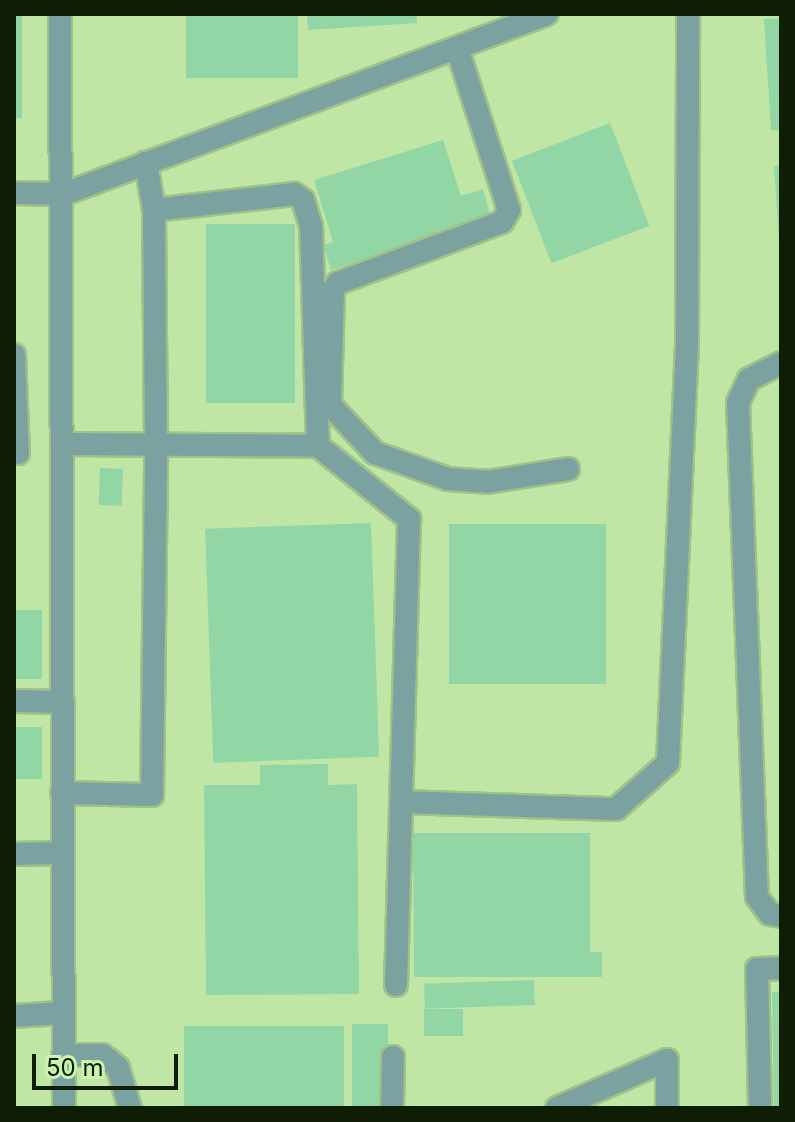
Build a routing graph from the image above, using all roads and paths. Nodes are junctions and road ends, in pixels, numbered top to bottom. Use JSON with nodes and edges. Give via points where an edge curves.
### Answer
{"nodes":[{"id":1,"x":60,"y":14,"type":"edge"},
{"id":2,"x":547,"y":14,"type":"edge"},
{"id":3,"x":688,"y":14,"type":"edge"},
{"id":4,"x":457,"y":48,"type":"junction"},
{"id":5,"x":146,"y":163,"type":"junction"},
{"id":6,"x":14,"y":193,"type":"edge"},
{"id":7,"x":64,"y":194,"type":"junction"},
{"id":8,"x":154,"y":210,"type":"junction"},
{"id":9,"x":14,"y":355,"type":"edge"},
{"id":10,"x":781,"y":363,"type":"edge"},
{"id":11,"x":63,"y":444,"type":"junction"},
{"id":12,"x":156,"y":444,"type":"junction"},
{"id":13,"x":318,"y":446,"type":"junction"},
{"id":14,"x":18,"y":453,"type":"dead end"},
{"id":15,"x":568,"y":469,"type":"dead end"},
{"id":16,"x":14,"y":701,"type":"edge"},
{"id":17,"x":63,"y":702,"type":"junction"},
{"id":18,"x":62,"y":793,"type":"junction"},
{"id":19,"x":401,"y":802,"type":"junction"},
{"id":20,"x":62,"y":853,"type":"junction"},
{"id":21,"x":14,"y":854,"type":"edge"},
{"id":22,"x":781,"y":916,"type":"edge"},
{"id":23,"x":781,"y":968,"type":"edge"},
{"id":24,"x":396,"y":985,"type":"dead end"},
{"id":25,"x":62,"y":1013,"type":"junction"},
{"id":26,"x":14,"y":1016,"type":"edge"},
{"id":27,"x":63,"y":1055,"type":"junction"},
{"id":28,"x":393,"y":1057,"type":"dead end"},
{"id":29,"x":64,"y":1108,"type":"edge"},
{"id":30,"x":130,"y":1108,"type":"edge"},
{"id":31,"x":392,"y":1108,"type":"edge"},
{"id":32,"x":557,"y":1108,"type":"edge"},
{"id":33,"x":667,"y":1108,"type":"edge"},
{"id":34,"x":760,"y":1108,"type":"edge"}],
"edges":[{"from":1,"to":7,"type":"street"},
{"from":2,"to":4,"type":"street"},
{"from":3,"to":19,"type":"street","via":[[687,344],[668,763],[616,809]]},
{"from":4,"to":5,"type":"street"},
{"from":4,"to":15,"type":"street","via":[[509,210],[502,222],[338,283],[333,290],[330,405],[375,453],[448,479],[487,482]]},
{"from":5,"to":7,"type":"street"},
{"from":5,"to":8,"type":"street"},
{"from":6,"to":7,"type":"street"},
{"from":7,"to":11,"type":"street"},
{"from":8,"to":12,"type":"street"},
{"from":8,"to":13,"type":"street","via":[[294,194],[303,200],[311,226]]},
{"from":9,"to":14,"type":"street"},
{"from":10,"to":22,"type":"street","via":[[749,379],[738,403],[757,897],[770,914]]},
{"from":11,"to":12,"type":"street"},
{"from":11,"to":17,"type":"street"},
{"from":12,"to":13,"type":"street"},
{"from":12,"to":18,"type":"street","via":[[152,795]]},
{"from":13,"to":19,"type":"street","via":[[409,519]]},
{"from":16,"to":17,"type":"street"},
{"from":17,"to":18,"type":"street"},
{"from":18,"to":20,"type":"street"},
{"from":19,"to":24,"type":"street"},
{"from":20,"to":21,"type":"street"},
{"from":20,"to":25,"type":"street"},
{"from":23,"to":34,"type":"street","via":[[757,969]]},
{"from":25,"to":26,"type":"street"},
{"from":25,"to":27,"type":"street"},
{"from":27,"to":29,"type":"street"},
{"from":27,"to":30,"type":"street","via":[[102,1055],[109,1060],[118,1068]]},
{"from":28,"to":31,"type":"street"},
{"from":32,"to":33,"type":"street","via":[[667,1060]]}]}
